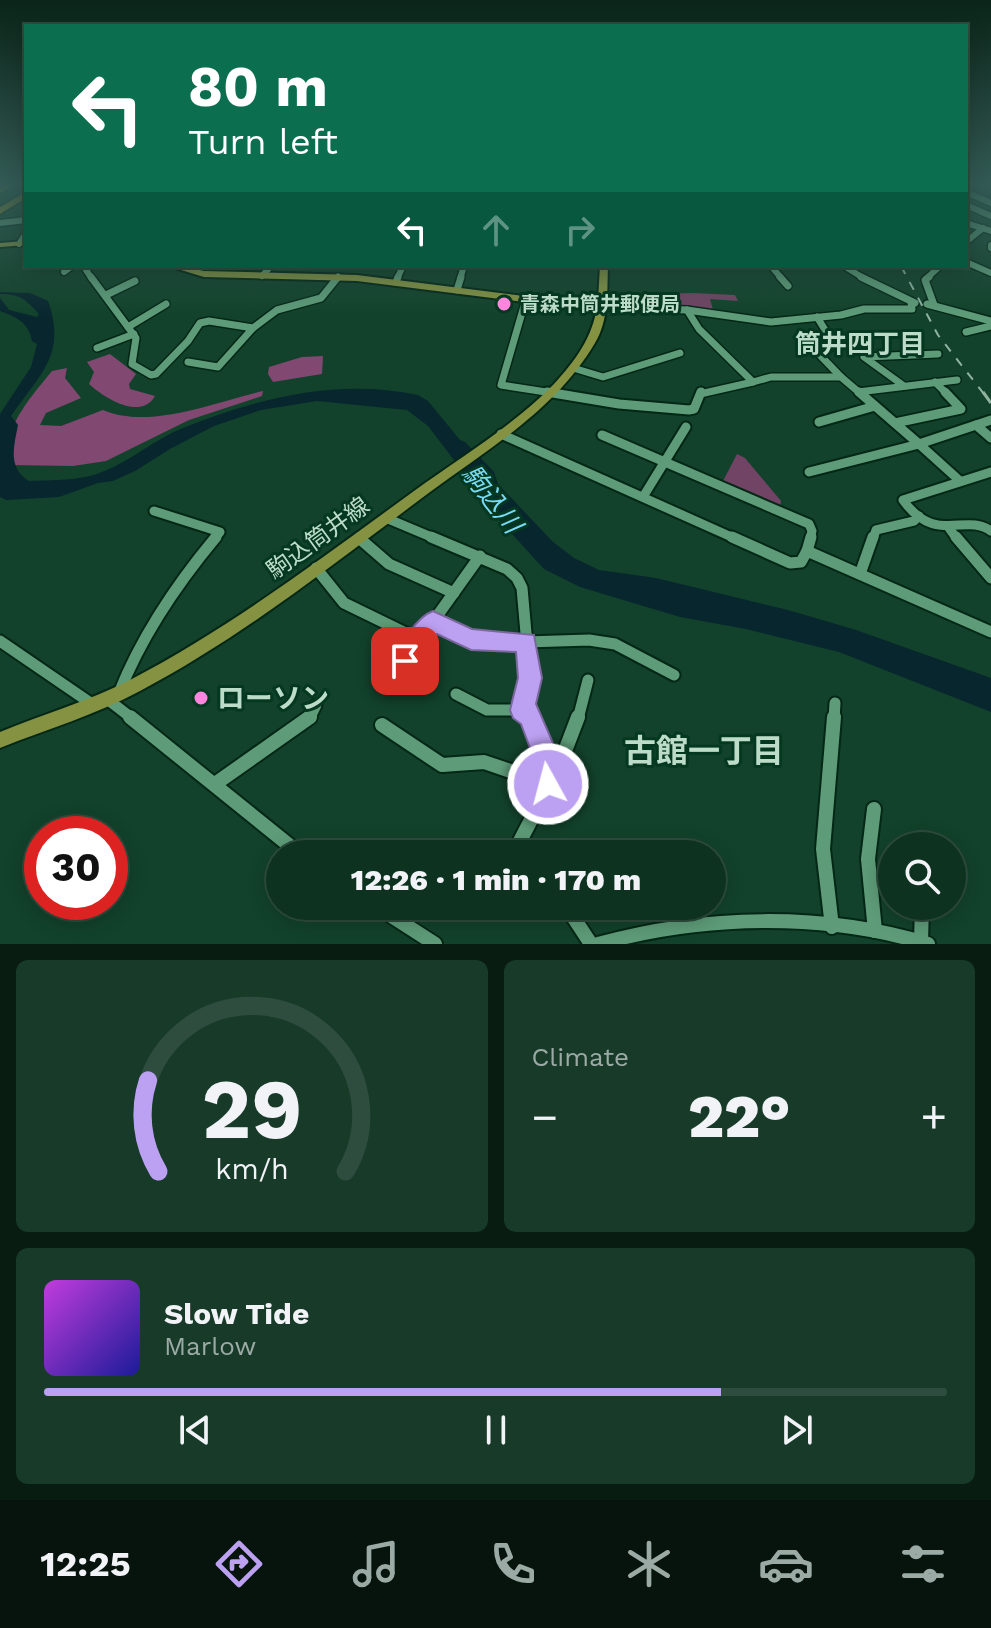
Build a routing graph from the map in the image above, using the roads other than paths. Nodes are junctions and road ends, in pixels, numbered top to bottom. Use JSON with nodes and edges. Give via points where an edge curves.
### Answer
{"nodes":[{"id":1,"x":22,"y":243,"type":"edge"},
{"id":2,"x":0,"y":245,"type":"edge"},
{"id":3,"x":968,"y":263,"type":"edge"},
{"id":4,"x":69,"y":268,"type":"edge"},
{"id":5,"x":88,"y":268,"type":"edge"},
{"id":6,"x":180,"y":268,"type":"edge"},
{"id":7,"x":269,"y":268,"type":"edge"},
{"id":8,"x":337,"y":268,"type":"edge"},
{"id":9,"x":402,"y":268,"type":"edge"},
{"id":10,"x":463,"y":268,"type":"edge"},
{"id":11,"x":604,"y":268,"type":"edge"},
{"id":12,"x":773,"y":268,"type":"edge"},
{"id":13,"x":846,"y":268,"type":"edge"},
{"id":14,"x":938,"y":268,"type":"edge"},
{"id":15,"x":64,"y":272,"type":"dead end"},
{"id":16,"x":991,"y":273,"type":"edge"},
{"id":17,"x":262,"y":276,"type":"junction"},
{"id":18,"x":335,"y":277,"type":"junction"},
{"id":19,"x":135,"y":281,"type":"dead end"},
{"id":20,"x":396,"y":282,"type":"junction"},
{"id":21,"x":788,"y":286,"type":"dead end"},
{"id":22,"x":457,"y":290,"type":"junction"},
{"id":23,"x":106,"y":295,"type":"junction"},
{"id":24,"x":526,"y":299,"type":"junction"},
{"id":25,"x":166,"y":304,"type":"dead end"},
{"id":26,"x":602,"y":305,"type":"junction"},
{"id":27,"x":687,"y":310,"type":"junction"},
{"id":28,"x":817,"y":317,"type":"junction"},
{"id":29,"x":991,"y":324,"type":"edge"},
{"id":30,"x":253,"y":328,"type":"junction"},
{"id":31,"x":131,"y":331,"type":"junction"},
{"id":32,"x":966,"y":332,"type":"dead end"},
{"id":33,"x":97,"y":348,"type":"dead end"},
{"id":34,"x":680,"y":353,"type":"dead end"},
{"id":35,"x":938,"y":354,"type":"dead end"},
{"id":36,"x":188,"y":362,"type":"dead end"},
{"id":37,"x":573,"y":368,"type":"junction"},
{"id":38,"x":841,"y":377,"type":"junction"},
{"id":39,"x":957,"y":380,"type":"dead end"},
{"id":40,"x":753,"y":382,"type":"junction"},
{"id":41,"x":935,"y":382,"type":"junction"},
{"id":42,"x":904,"y":386,"type":"junction"},
{"id":43,"x":858,"y":392,"type":"junction"},
{"id":44,"x":552,"y":393,"type":"junction"},
{"id":45,"x":875,"y":406,"type":"junction"},
{"id":46,"x":991,"y":420,"type":"edge"},
{"id":47,"x":819,"y":422,"type":"dead end"},
{"id":48,"x":895,"y":423,"type":"junction"},
{"id":49,"x":976,"y":425,"type":"junction"},
{"id":50,"x":686,"y":427,"type":"dead end"},
{"id":51,"x":501,"y":434,"type":"junction"},
{"id":52,"x":602,"y":435,"type":"dead end"},
{"id":53,"x":991,"y":438,"type":"edge"},
{"id":54,"x":919,"y":444,"type":"junction"},
{"id":55,"x":665,"y":463,"type":"junction"},
{"id":56,"x":809,"y":472,"type":"dead end"},
{"id":57,"x":991,"y":472,"type":"edge"},
{"id":58,"x":960,"y":481,"type":"junction"},
{"id":59,"x":643,"y":497,"type":"junction"},
{"id":60,"x":154,"y":511,"type":"dead end"},
{"id":61,"x":919,"y":516,"type":"junction"},
{"id":62,"x":386,"y":518,"type":"junction"},
{"id":63,"x":949,"y":528,"type":"junction"},
{"id":64,"x":991,"y":531,"type":"edge"},
{"id":65,"x":359,"y":538,"type":"junction"},
{"id":66,"x":807,"y":551,"type":"junction"},
{"id":67,"x":480,"y":556,"type":"junction"},
{"id":68,"x":316,"y":568,"type":"junction"},
{"id":69,"x":860,"y":574,"type":"junction"},
{"id":70,"x":991,"y":578,"type":"edge"},
{"id":71,"x":454,"y":593,"type":"junction"},
{"id":72,"x":433,"y":621,"type":"junction"},
{"id":73,"x":991,"y":632,"type":"edge"},
{"id":74,"x":420,"y":640,"type":"junction"},
{"id":75,"x":0,"y":641,"type":"edge"},
{"id":76,"x":526,"y":642,"type":"junction"},
{"id":77,"x":674,"y":675,"type":"dead end"},
{"id":78,"x":588,"y":680,"type":"dead end"},
{"id":79,"x":390,"y":682,"type":"dead end"},
{"id":80,"x":456,"y":694,"type":"dead end"},
{"id":81,"x":113,"y":696,"type":"junction"},
{"id":82,"x":835,"y":703,"type":"dead end"},
{"id":83,"x":92,"y":704,"type":"junction"},
{"id":84,"x":316,"y":705,"type":"dead end"},
{"id":85,"x":522,"y":710,"type":"junction"},
{"id":86,"x":382,"y":725,"type":"dead end"},
{"id":87,"x":0,"y":740,"type":"edge"},
{"id":88,"x":550,"y":778,"type":"junction"},
{"id":89,"x":215,"y":784,"type":"junction"},
{"id":90,"x":874,"y":809,"type":"dead end"},
{"id":91,"x":283,"y":840,"type":"edge"},
{"id":92,"x":520,"y":840,"type":"edge"},
{"id":93,"x":398,"y":920,"type":"edge"},
{"id":94,"x":575,"y":920,"type":"edge"},
{"id":95,"x":923,"y":920,"type":"edge"},
{"id":96,"x":832,"y":927,"type":"junction"},
{"id":97,"x":875,"y":931,"type":"junction"},
{"id":98,"x":925,"y":943,"type":"edge"},
{"id":99,"x":435,"y":944,"type":"edge"},
{"id":100,"x":591,"y":944,"type":"edge"},
{"id":101,"x":598,"y":944,"type":"edge"}],
"edges":[{"from":1,"to":2,"type":"main road"},
{"from":3,"to":16,"type":"street"},
{"from":4,"to":15,"type":"street"},
{"from":5,"to":23,"type":"street"},
{"from":6,"to":17,"type":"main road"},
{"from":7,"to":17,"type":"street"},
{"from":8,"to":18,"type":"street"},
{"from":9,"to":20,"type":"street"},
{"from":10,"to":22,"type":"street"},
{"from":11,"to":26,"type":"main road","name":"駒込筒井線"},
{"from":12,"to":21,"type":"street"},
{"from":13,"to":28,"type":"street","via":[[901,294],[913,303],[912,309],[864,309]]},
{"from":14,"to":29,"type":"street","via":[[925,280],[930,304]]},
{"from":17,"to":18,"type":"main road"},
{"from":18,"to":20,"type":"main road"},
{"from":18,"to":30,"type":"street","via":[[321,298],[277,310]]},
{"from":19,"to":23,"type":"street"},
{"from":20,"to":22,"type":"main road"},
{"from":22,"to":24,"type":"main road"},
{"from":23,"to":31,"type":"street"},
{"from":24,"to":26,"type":"main road"},
{"from":24,"to":44,"type":"street","via":[[501,385]]},
{"from":25,"to":31,"type":"street"},
{"from":26,"to":27,"type":"street"},
{"from":26,"to":37,"type":"main road","name":"駒込筒井線","via":[[596,333]]},
{"from":27,"to":28,"type":"street","via":[[771,322]]},
{"from":27,"to":40,"type":"street"},
{"from":28,"to":38,"type":"street","via":[[835,346],[816,351]]},
{"from":29,"to":32,"type":"street"},
{"from":30,"to":31,"type":"street","via":[[200,323],[151,375],[132,364],[137,345]]},
{"from":30,"to":36,"type":"street","via":[[218,367]]},
{"from":31,"to":33,"type":"street"},
{"from":34,"to":37,"type":"street","via":[[603,377]]},
{"from":35,"to":42,"type":"street","via":[[864,357]]},
{"from":37,"to":44,"type":"main road","name":"駒込筒井線"},
{"from":38,"to":40,"type":"street"},
{"from":38,"to":43,"type":"street"},
{"from":39,"to":41,"type":"street"},
{"from":40,"to":44,"type":"street","via":[[701,392],[689,410]]},
{"from":41,"to":42,"type":"street"},
{"from":41,"to":48,"type":"street","via":[[961,409]]},
{"from":42,"to":43,"type":"street"},
{"from":43,"to":45,"type":"street"},
{"from":44,"to":51,"type":"main road","name":"駒込筒井線"},
{"from":45,"to":47,"type":"street"},
{"from":45,"to":48,"type":"street"},
{"from":46,"to":49,"type":"street"},
{"from":48,"to":54,"type":"street"},
{"from":49,"to":53,"type":"street"},
{"from":49,"to":54,"type":"street"},
{"from":50,"to":55,"type":"street"},
{"from":51,"to":59,"type":"street"},
{"from":51,"to":62,"type":"main road","name":"駒込筒井線"},
{"from":52,"to":55,"type":"street"},
{"from":54,"to":56,"type":"street"},
{"from":54,"to":58,"type":"street"},
{"from":55,"to":59,"type":"street"},
{"from":55,"to":66,"type":"street","via":[[809,524]]},
{"from":57,"to":58,"type":"street"},
{"from":58,"to":61,"type":"street","via":[[903,500]]},
{"from":59,"to":66,"type":"street","via":[[790,563],[801,562]]},
{"from":60,"to":81,"type":"street","via":[[220,532],[181,579]]},
{"from":61,"to":63,"type":"street"},
{"from":61,"to":69,"type":"street","via":[[876,530]]},
{"from":62,"to":65,"type":"main road","name":"駒込筒井線"},
{"from":62,"to":67,"type":"street"},
{"from":63,"to":64,"type":"street","via":[[974,522]]},
{"from":63,"to":70,"type":"street"},
{"from":65,"to":68,"type":"main road","name":"駒込筒井線"},
{"from":65,"to":71,"type":"street","via":[[389,564]]},
{"from":66,"to":69,"type":"street"},
{"from":67,"to":71,"type":"street"},
{"from":67,"to":76,"type":"street","via":[[517,578]]},
{"from":68,"to":74,"type":"street","via":[[344,603]]},
{"from":68,"to":81,"type":"main road","name":"駒込筒井線","via":[[209,642]]},
{"from":69,"to":73,"type":"street"},
{"from":71,"to":72,"type":"street"},
{"from":72,"to":74,"type":"street"},
{"from":72,"to":76,"type":"street","via":[[471,639]]},
{"from":74,"to":79,"type":"street"},
{"from":75,"to":83,"type":"street"},
{"from":76,"to":77,"type":"street","via":[[615,644]]},
{"from":76,"to":85,"type":"street","via":[[530,678]]},
{"from":78,"to":88,"type":"street","via":[[567,753]]},
{"from":80,"to":85,"type":"street","via":[[475,709]]},
{"from":81,"to":83,"type":"main road","name":"駒込筒井線"},
{"from":81,"to":89,"type":"street"},
{"from":82,"to":96,"type":"street","via":[[823,849]]},
{"from":83,"to":87,"type":"main road","name":"駒込筒井線"},
{"from":84,"to":89,"type":"street","via":[[308,721]]},
{"from":85,"to":88,"type":"street","via":[[531,716]]},
{"from":86,"to":88,"type":"street","via":[[442,765],[484,762]]},
{"from":88,"to":92,"type":"street"},
{"from":89,"to":91,"type":"street"},
{"from":90,"to":97,"type":"street","via":[[868,859]]},
{"from":93,"to":99,"type":"street"},
{"from":94,"to":100,"type":"street"},
{"from":95,"to":98,"type":"street"},
{"from":96,"to":97,"type":"street"},
{"from":96,"to":101,"type":"street","via":[[686,925]]},
{"from":97,"to":98,"type":"street"}]}
